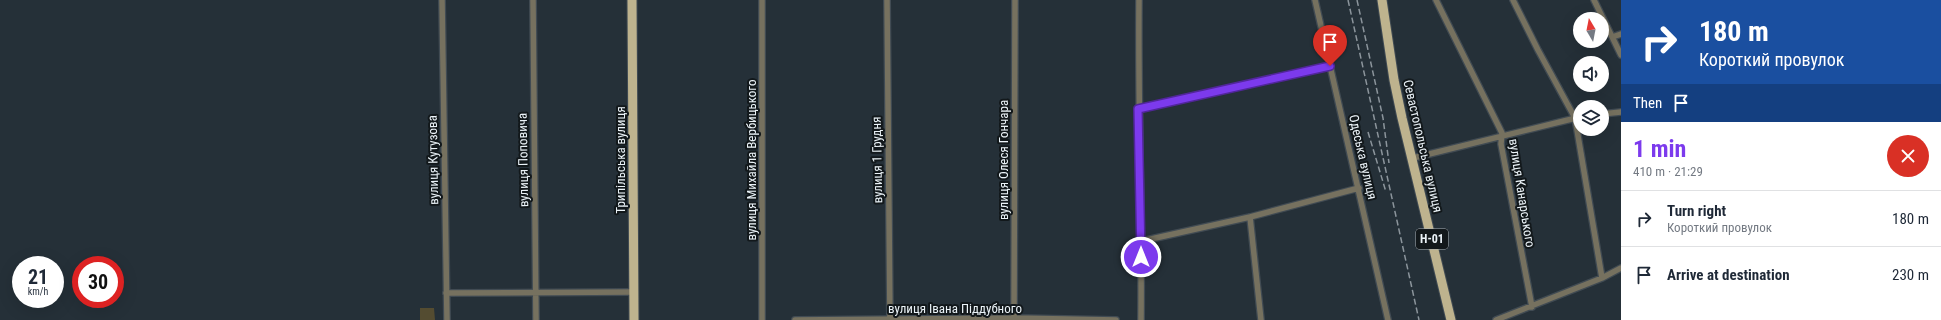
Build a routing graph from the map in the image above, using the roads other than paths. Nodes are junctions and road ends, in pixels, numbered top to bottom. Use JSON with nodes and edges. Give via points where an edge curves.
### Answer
{"nodes":[{"id":1,"x":442,"y":0,"type":"edge"},
{"id":2,"x":533,"y":0,"type":"edge"},
{"id":3,"x":632,"y":0,"type":"edge"},
{"id":4,"x":762,"y":0,"type":"edge"},
{"id":5,"x":887,"y":0,"type":"edge"},
{"id":6,"x":1015,"y":0,"type":"edge"},
{"id":7,"x":1139,"y":0,"type":"edge"},
{"id":8,"x":1315,"y":0,"type":"edge"},
{"id":9,"x":1382,"y":0,"type":"edge"},
{"id":10,"x":1436,"y":0,"type":"edge"},
{"id":11,"x":1513,"y":0,"type":"edge"},
{"id":12,"x":1594,"y":0,"type":"edge"},
{"id":13,"x":1621,"y":34,"type":"edge"},
{"id":14,"x":1612,"y":37,"type":"junction"},
{"id":15,"x":1621,"y":55,"type":"edge"},
{"id":16,"x":1330,"y":66,"type":"junction"},
{"id":17,"x":1138,"y":109,"type":"junction"},
{"id":18,"x":1573,"y":109,"type":"edge"},
{"id":19,"x":1621,"y":112,"type":"edge"},
{"id":20,"x":1609,"y":113,"type":"edge"},
{"id":21,"x":1573,"y":118,"type":"edge"},
{"id":22,"x":1581,"y":136,"type":"edge"},
{"id":23,"x":1501,"y":137,"type":"junction"},
{"id":24,"x":1413,"y":158,"type":"junction"},
{"id":25,"x":1359,"y":188,"type":"junction"},
{"id":26,"x":1250,"y":217,"type":"junction"},
{"id":27,"x":1142,"y":241,"type":"junction"},
{"id":28,"x":1621,"y":268,"type":"edge"},
{"id":29,"x":1602,"y":278,"type":"junction"},
{"id":30,"x":634,"y":292,"type":"junction"},
{"id":31,"x":446,"y":293,"type":"junction"},
{"id":32,"x":536,"y":294,"type":"junction"},
{"id":33,"x":1532,"y":307,"type":"junction"},
{"id":34,"x":890,"y":319,"type":"edge"},
{"id":35,"x":1014,"y":319,"type":"edge"},
{"id":36,"x":447,"y":320,"type":"edge"},
{"id":37,"x":536,"y":320,"type":"edge"},
{"id":38,"x":634,"y":320,"type":"edge"},
{"id":39,"x":762,"y":320,"type":"edge"},
{"id":40,"x":795,"y":320,"type":"edge"},
{"id":41,"x":1116,"y":320,"type":"edge"},
{"id":42,"x":1141,"y":320,"type":"edge"},
{"id":43,"x":1261,"y":320,"type":"edge"},
{"id":44,"x":1388,"y":320,"type":"edge"},
{"id":45,"x":1451,"y":320,"type":"edge"},
{"id":46,"x":1496,"y":320,"type":"edge"}],
"edges":[{"from":1,"to":31,"type":"street","name":"вулиця Кутузова"},
{"from":2,"to":32,"type":"street","name":"вулиця Поповича"},
{"from":3,"to":30,"type":"main road","name":"Трипільська вулиця"},
{"from":4,"to":39,"type":"street","name":"вулиця Михайла Вербицького"},
{"from":5,"to":34,"type":"street","name":"вулиця 1 Грудня"},
{"from":6,"to":35,"type":"street","name":"вулиця Олеся Гончара"},
{"from":7,"to":17,"type":"street"},
{"from":8,"to":16,"type":"street","name":"Одеська вулиця"},
{"from":9,"to":24,"type":"main road","name":"Севастопольська вулиця","number":"Н-01","via":[[1394,80]]},
{"from":10,"to":23,"type":"street","name":"вулиця Канарського","via":[[1502,133]]},
{"from":11,"to":18,"type":"street","via":[[1538,50]]},
{"from":12,"to":14,"type":"street"},
{"from":13,"to":14,"type":"street"},
{"from":14,"to":15,"type":"street"},
{"from":16,"to":17,"type":"street"},
{"from":16,"to":25,"type":"street","name":"Одеська вулиця"},
{"from":17,"to":27,"type":"street"},
{"from":19,"to":20,"type":"street"},
{"from":21,"to":23,"type":"street"},
{"from":22,"to":29,"type":"street"},
{"from":23,"to":24,"type":"street"},
{"from":23,"to":33,"type":"street","name":"вулиця Канарського"},
{"from":24,"to":45,"type":"main road","name":"Севастопольська вулиця","number":"Н-01"},
{"from":25,"to":26,"type":"street"},
{"from":25,"to":44,"type":"street","name":"Одеська вулиця"},
{"from":26,"to":27,"type":"street"},
{"from":26,"to":43,"type":"street"},
{"from":27,"to":42,"type":"street"},
{"from":28,"to":29,"type":"street"},
{"from":29,"to":33,"type":"street"},
{"from":30,"to":32,"type":"street"},
{"from":30,"to":38,"type":"main road","name":"Трипільська вулиця"},
{"from":31,"to":32,"type":"street"},
{"from":31,"to":36,"type":"street","name":"вулиця Кутузова"},
{"from":32,"to":37,"type":"street","name":"вулиця Поповича"},
{"from":33,"to":46,"type":"street"},
{"from":34,"to":35,"type":"street","name":"вулиця Івана Піддубного"},
{"from":34,"to":40,"type":"street","name":"вулиця Івана Піддубного"},
{"from":35,"to":41,"type":"street","name":"вулиця Івана Піддубного"}]}
